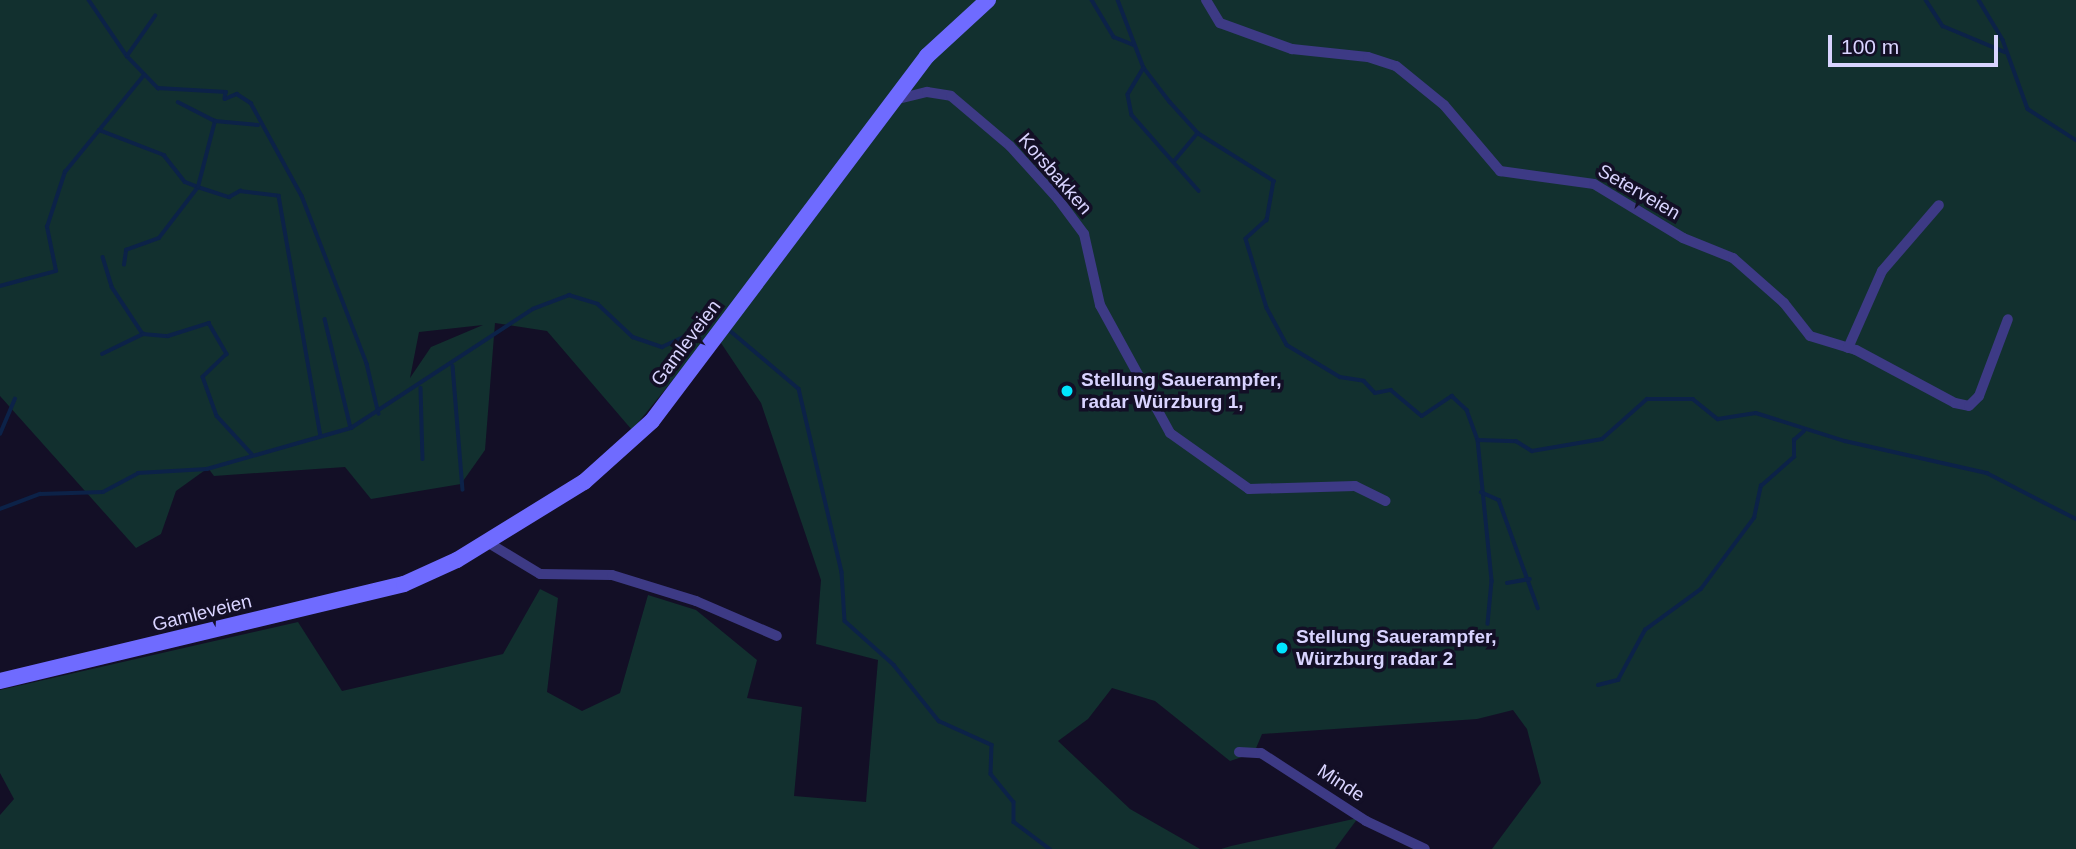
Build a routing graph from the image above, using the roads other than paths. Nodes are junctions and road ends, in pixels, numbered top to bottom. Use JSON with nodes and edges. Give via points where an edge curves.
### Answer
{"nodes":[{"id":1,"x":988,"y":0,"type":"edge"},
{"id":2,"x":1206,"y":0,"type":"edge"},
{"id":3,"x":894,"y":100,"type":"junction"},
{"id":4,"x":1939,"y":205,"type":"dead end"},
{"id":5,"x":2008,"y":319,"type":"dead end"},
{"id":6,"x":1848,"y":348,"type":"junction"},
{"id":7,"x":1385,"y":501,"type":"dead end"},
{"id":8,"x":487,"y":542,"type":"junction"},
{"id":9,"x":777,"y":636,"type":"dead end"},
{"id":10,"x":0,"y":681,"type":"edge"},
{"id":11,"x":1239,"y":752,"type":"dead end"},
{"id":12,"x":1425,"y":849,"type":"edge"}],
"edges":[{"from":1,"to":3,"type":"main road","name":"Gamleveien","via":[[927,56]]},
{"from":2,"to":6,"type":"street","name":"Seterveien","via":[[1220,23],[1292,49],[1368,57],[1396,66],[1444,105],[1500,171],[1594,184],[1683,238],[1733,258],[1784,303],[1810,336]]},
{"from":3,"to":7,"type":"street","name":"Korsbakken","via":[[928,92],[951,96],[1010,146],[1058,199],[1084,234],[1100,306],[1170,433],[1249,489],[1355,486]]},
{"from":3,"to":8,"type":"main road","name":"Gamleveien","via":[[652,421],[599,472]]},
{"from":4,"to":6,"type":"street","via":[[1882,271]]},
{"from":5,"to":6,"type":"street","name":"Seterveien","via":[[1979,396],[1969,406]]},
{"from":8,"to":9,"type":"street","via":[[540,574],[612,575],[696,601]]},
{"from":8,"to":10,"type":"main road","name":"Gamleveien","via":[[392,588]]},
{"from":11,"to":12,"type":"street","name":"Minde","via":[[1261,753],[1366,821]]}]}
